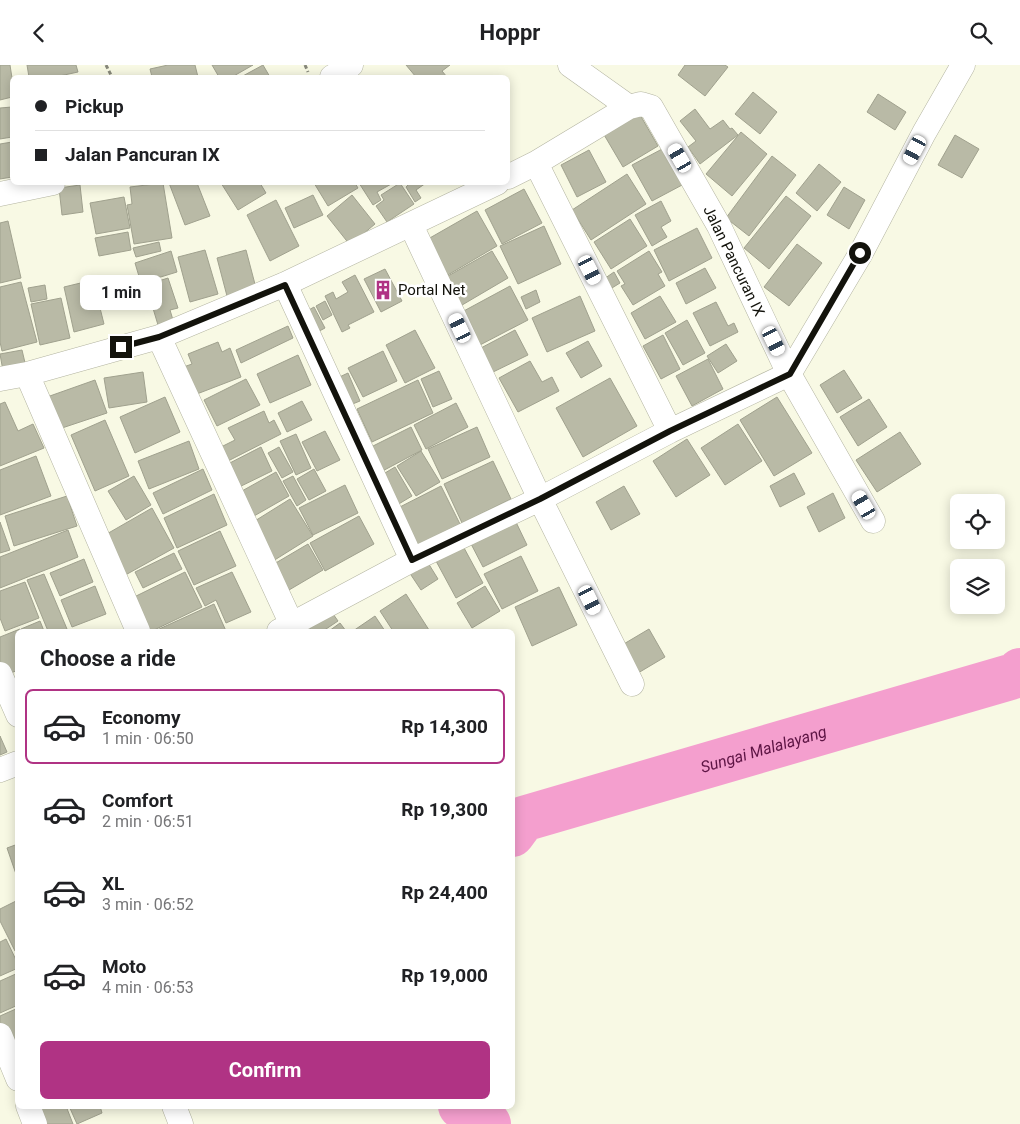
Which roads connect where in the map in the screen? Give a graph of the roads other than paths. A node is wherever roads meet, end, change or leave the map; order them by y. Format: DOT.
graph roads {
  1 [pos="351,65"];
  2 [pos="570,65"];
  3 [pos="963,65"];
  4 [pos="335,75"];
  5 [pos="629,107"];
  6 [pos="536,163"];
  7 [pos="510,176"];
  8 [pos="43,185"];
  9 [pos="493,185"];
  10 [pos="0,194"];
  11 [pos="411,225"];
  12 [pos="285,285"];
  13 [pos="159,337"];
  14 [pos="28,374"];
  15 [pos="790,374"];
  16 [pos="0,379"];
  17 [pos="670,431"];
  18 [pos="540,499"];
  19 [pos="873,521"];
  20 [pos="412,560"];
  21 [pos="286,628"];
  22 [pos="137,629"];
  23 [pos="0,674"];
  24 [pos="632,684"];
  25 [pos="15,708"];
  26 [pos="15,764"];
  27 [pos="0,770"];
  28 [pos="0,1035"];
  29 [pos="15,1072"];
  30 [pos="29,1109"];
  31 [pos="175,1109"];
  32 [pos="35,1124"];
  33 [pos="181,1124"];
  1 -- 4 [label="street"];
  2 -- 5 [label="street"];
  3 -- 15 [label="street"];
  5 -- 6 [label="street"];
  5 -- 15 [label="street, Jalan Pancuran IX"];
  6 -- 7 [label="street"];
  6 -- 17 [label="street"];
  8 -- 10 [label="street"];
  9 -- 11 [label="street"];
  11 -- 12 [label="street"];
  11 -- 18 [label="street"];
  12 -- 13 [label="street"];
  12 -- 20 [label="street"];
  13 -- 14 [label="street"];
  13 -- 21 [label="street"];
  14 -- 16 [label="street"];
  14 -- 22 [label="street"];
  15 -- 17 [label="street"];
  15 -- 19 [label="street"];
  17 -- 18 [label="street"];
  18 -- 20 [label="street"];
  18 -- 24 [label="street"];
  20 -- 21 [label="street"];
  23 -- 25 [label="street"];
  26 -- 27 [label="street"];
  28 -- 29 [label="street"];
  30 -- 32 [label="street"];
  31 -- 33 [label="street"];
}
